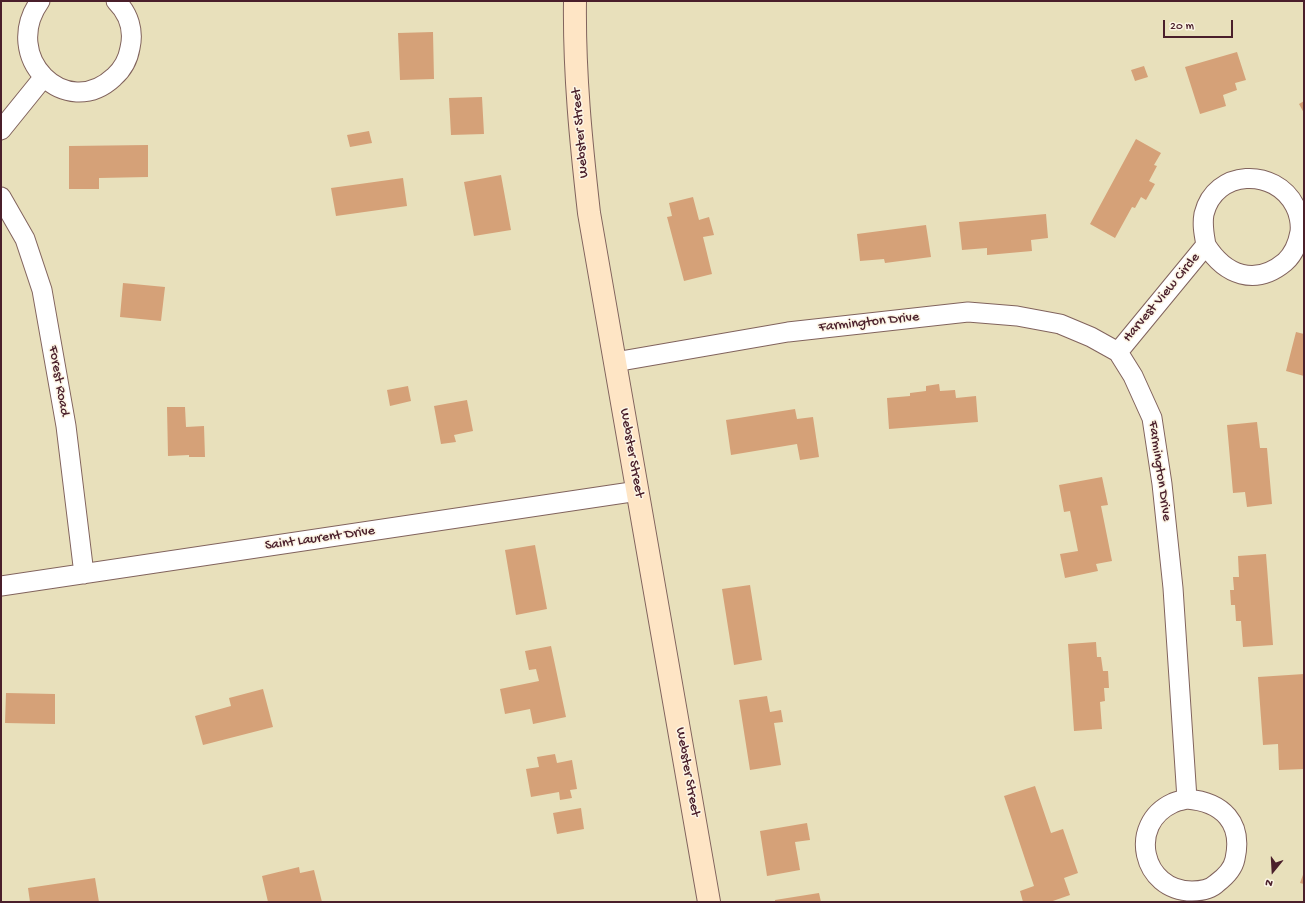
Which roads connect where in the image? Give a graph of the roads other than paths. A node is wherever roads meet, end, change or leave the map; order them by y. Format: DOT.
graph roads {
  1 [pos="40,1"];
  2 [pos="116,1"];
  3 [pos="575,1"];
  4 [pos="43,78"];
  5 [pos="1,130"];
  6 [pos="1,197"];
  7 [pos="1206,245"];
  8 [pos="1118,352"];
  9 [pos="615,362"];
  10 [pos="638,491"];
  11 [pos="84,574"];
  12 [pos="1,586"];
  13 [pos="1187,799"];
  14 [pos="709,902"];
  1 -- 4 [label="street"];
  2 -- 4 [label="street"];
  3 -- 9 [label="main road, Webster Street"];
  4 -- 5 [label="street"];
  6 -- 11 [label="street, Forest Road"];
  7 -- 7 [label="street, Harvest View Circle"];
  7 -- 8 [label="street, Harvest View Circle"];
  8 -- 9 [label="street, Farmington Drive"];
  8 -- 13 [label="street, Farmington Drive"];
  9 -- 10 [label="main road, Webster Street"];
  10 -- 11 [label="street, Saint Laurent Drive"];
  10 -- 14 [label="main road, Webster Street"];
  11 -- 12 [label="street, Saint Laurent Drive"];
  13 -- 13 [label="street"];
}
